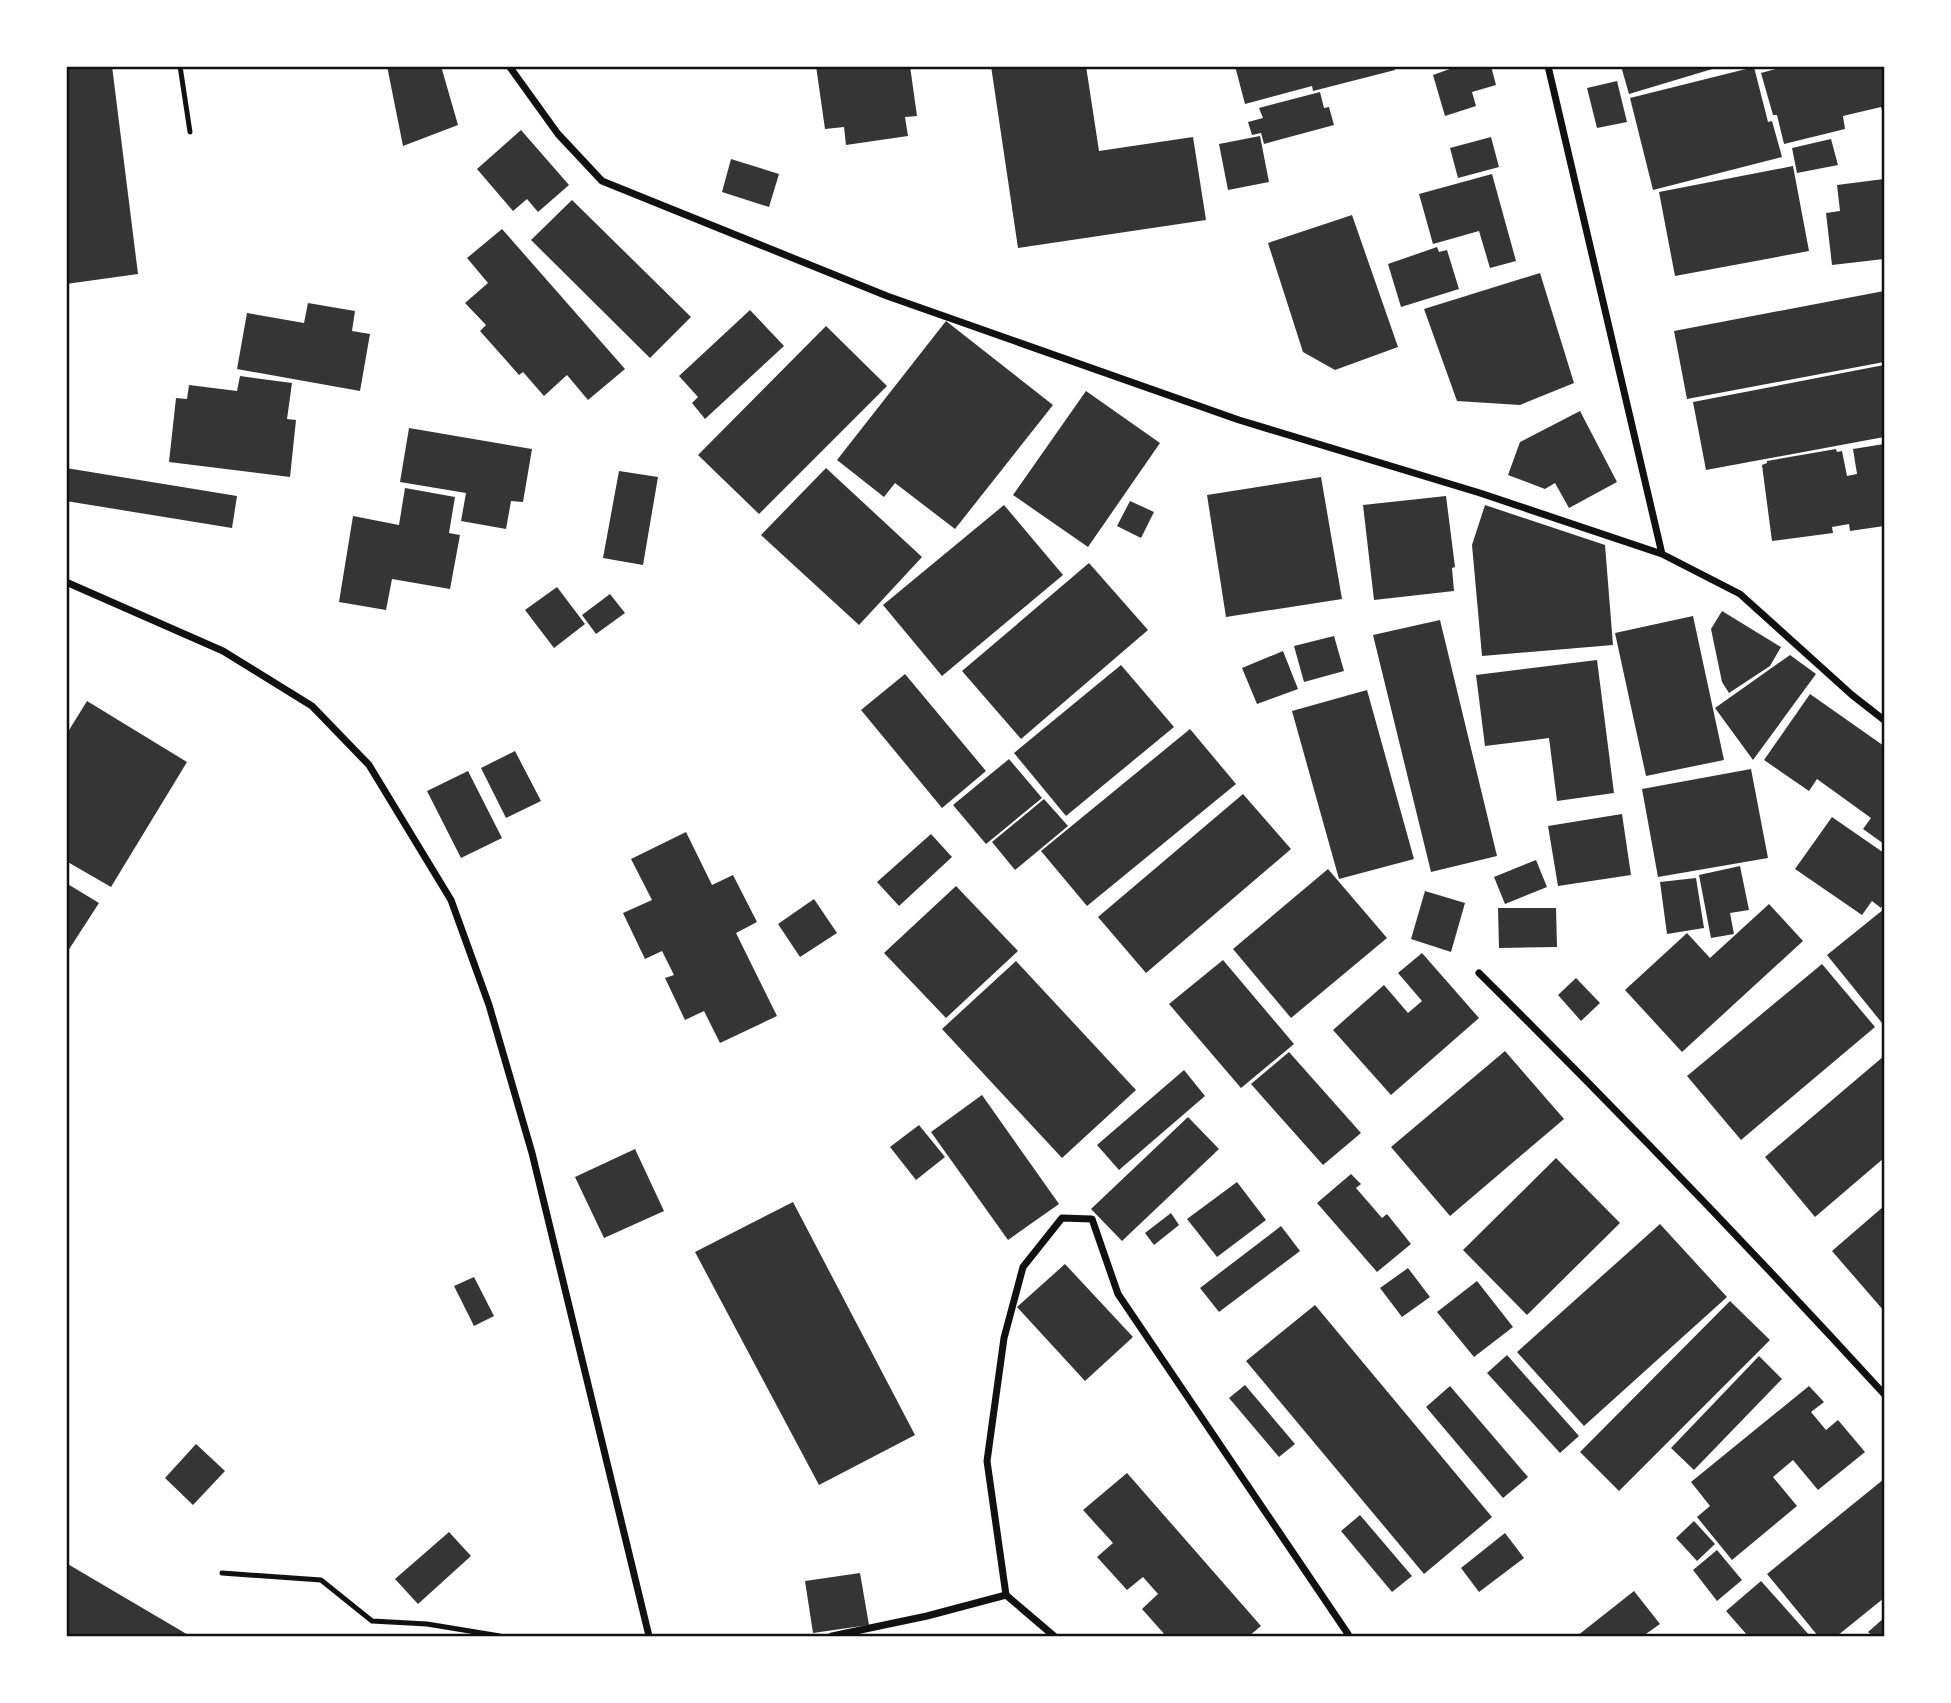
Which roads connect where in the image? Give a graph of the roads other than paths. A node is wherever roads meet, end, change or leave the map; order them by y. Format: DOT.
graph roads {
  1 [pos="180,66"];
  2 [pos="509,66"];
  3 [pos="1548,66"];
  4 [pos="190,132"];
  5 [pos="1662,554"];
  6 [pos="66,582"];
  7 [pos="1885,720"];
  8 [pos="1479,972"];
  9 [pos="1885,1394"];
  10 [pos="222,1573"];
  11 [pos="1006,1595"];
  12 [pos="1348,1634"];
  13 [pos="500,1636"];
  14 [pos="649,1636"];
  15 [pos="832,1636"];
  16 [pos="1054,1636"];
  1 -- 4 [label="lane"];
  2 -- 5 [label="street"];
  3 -- 5 [label="street"];
  5 -- 7 [label="street"];
  6 -- 14 [label="street"];
  8 -- 9 [label="street"];
  10 -- 13 [label="lane"];
  11 -- 12 [label="street"];
  11 -- 15 [label="street"];
  11 -- 16 [label="street"];
}
